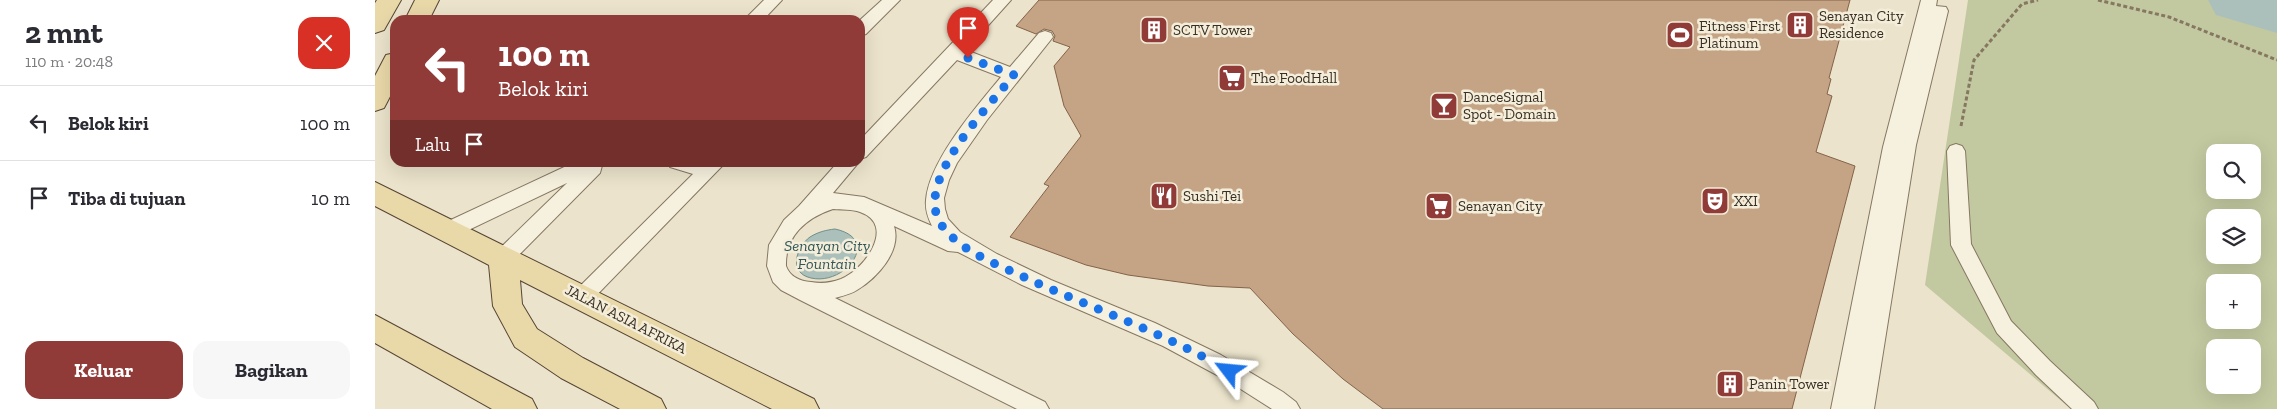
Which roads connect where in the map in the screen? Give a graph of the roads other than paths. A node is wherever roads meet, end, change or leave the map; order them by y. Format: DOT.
graph roads {
  1 [pos="389,0"];
  2 [pos="427,0"];
  3 [pos="774,0"];
  4 [pos="892,0"];
  5 [pos="1003,0"];
  6 [pos="1929,0"];
  7 [pos="1940,0"];
  8 [pos="420,15"];
  9 [pos="758,15"];
  10 [pos="375,24"];
  11 [pos="865,25"];
  12 [pos="1045,37"];
  13 [pos="953,52"];
  14 [pos="390,72"];
  15 [pos="1014,75"];
  16 [pos="375,101"];
  17 [pos="865,147"];
  18 [pos="1956,151"];
  19 [pos="583,167"];
  20 [pos="595,167"];
  21 [pos="712,167"];
  22 [pos="845,167"];
  23 [pos="375,193"];
  24 [pos="869,207"];
  25 [pos="800,216"];
  26 [pos="447,231"];
  27 [pos="982,257"];
  28 [pos="503,258"];
  29 [pos="799,290"];
  30 [pos="582,297"];
  31 [pos="375,328"];
  32 [pos="521,409"];
  33 [pos="651,409"];
  34 [pos="803,409"];
  35 [pos="1038,409"];
  36 [pos="1289,409"];
  37 [pos="1842,409"];
  38 [pos="1863,409"];
  39 [pos="2087,409"];
  1 -- 10 [label="main road"];
  2 -- 8 [label="main road"];
  3 -- 9 [label="lane"];
  4 -- 11 [label="lane"];
  5 -- 13 [label="lane"];
  6 -- 37 [label="lane"];
  7 -- 38 [label="lane"];
  12 -- 15 [label="lane"];
  13 -- 15 [label="lane"];
  13 -- 17 [label="lane"];
  14 -- 16 [label="main road"];
  15 -- 27 [label="lane"];
  18 -- 39 [label="lane"];
  19 -- 26 [label="lane"];
  20 -- 28 [label="lane"];
  21 -- 30 [label="lane"];
  22 -- 25 [label="lane"];
  23 -- 26 [label="main road, JALAN ASIA AFRIKA"];
  24 -- 25 [label="lane"];
  24 -- 27 [label="lane"];
  24 -- 29 [label="lane"];
  25 -- 29 [label="lane"];
  26 -- 28 [label="main road, JALAN ASIA AFRIKA"];
  27 -- 36 [label="lane"];
  28 -- 30 [label="main road, JALAN ASIA AFRIKA"];
  28 -- 33 [label="main road"];
  29 -- 35 [label="lane"];
  30 -- 34 [label="main road, JALAN ASIA AFRIKA"];
  31 -- 32 [label="main road"];
}
